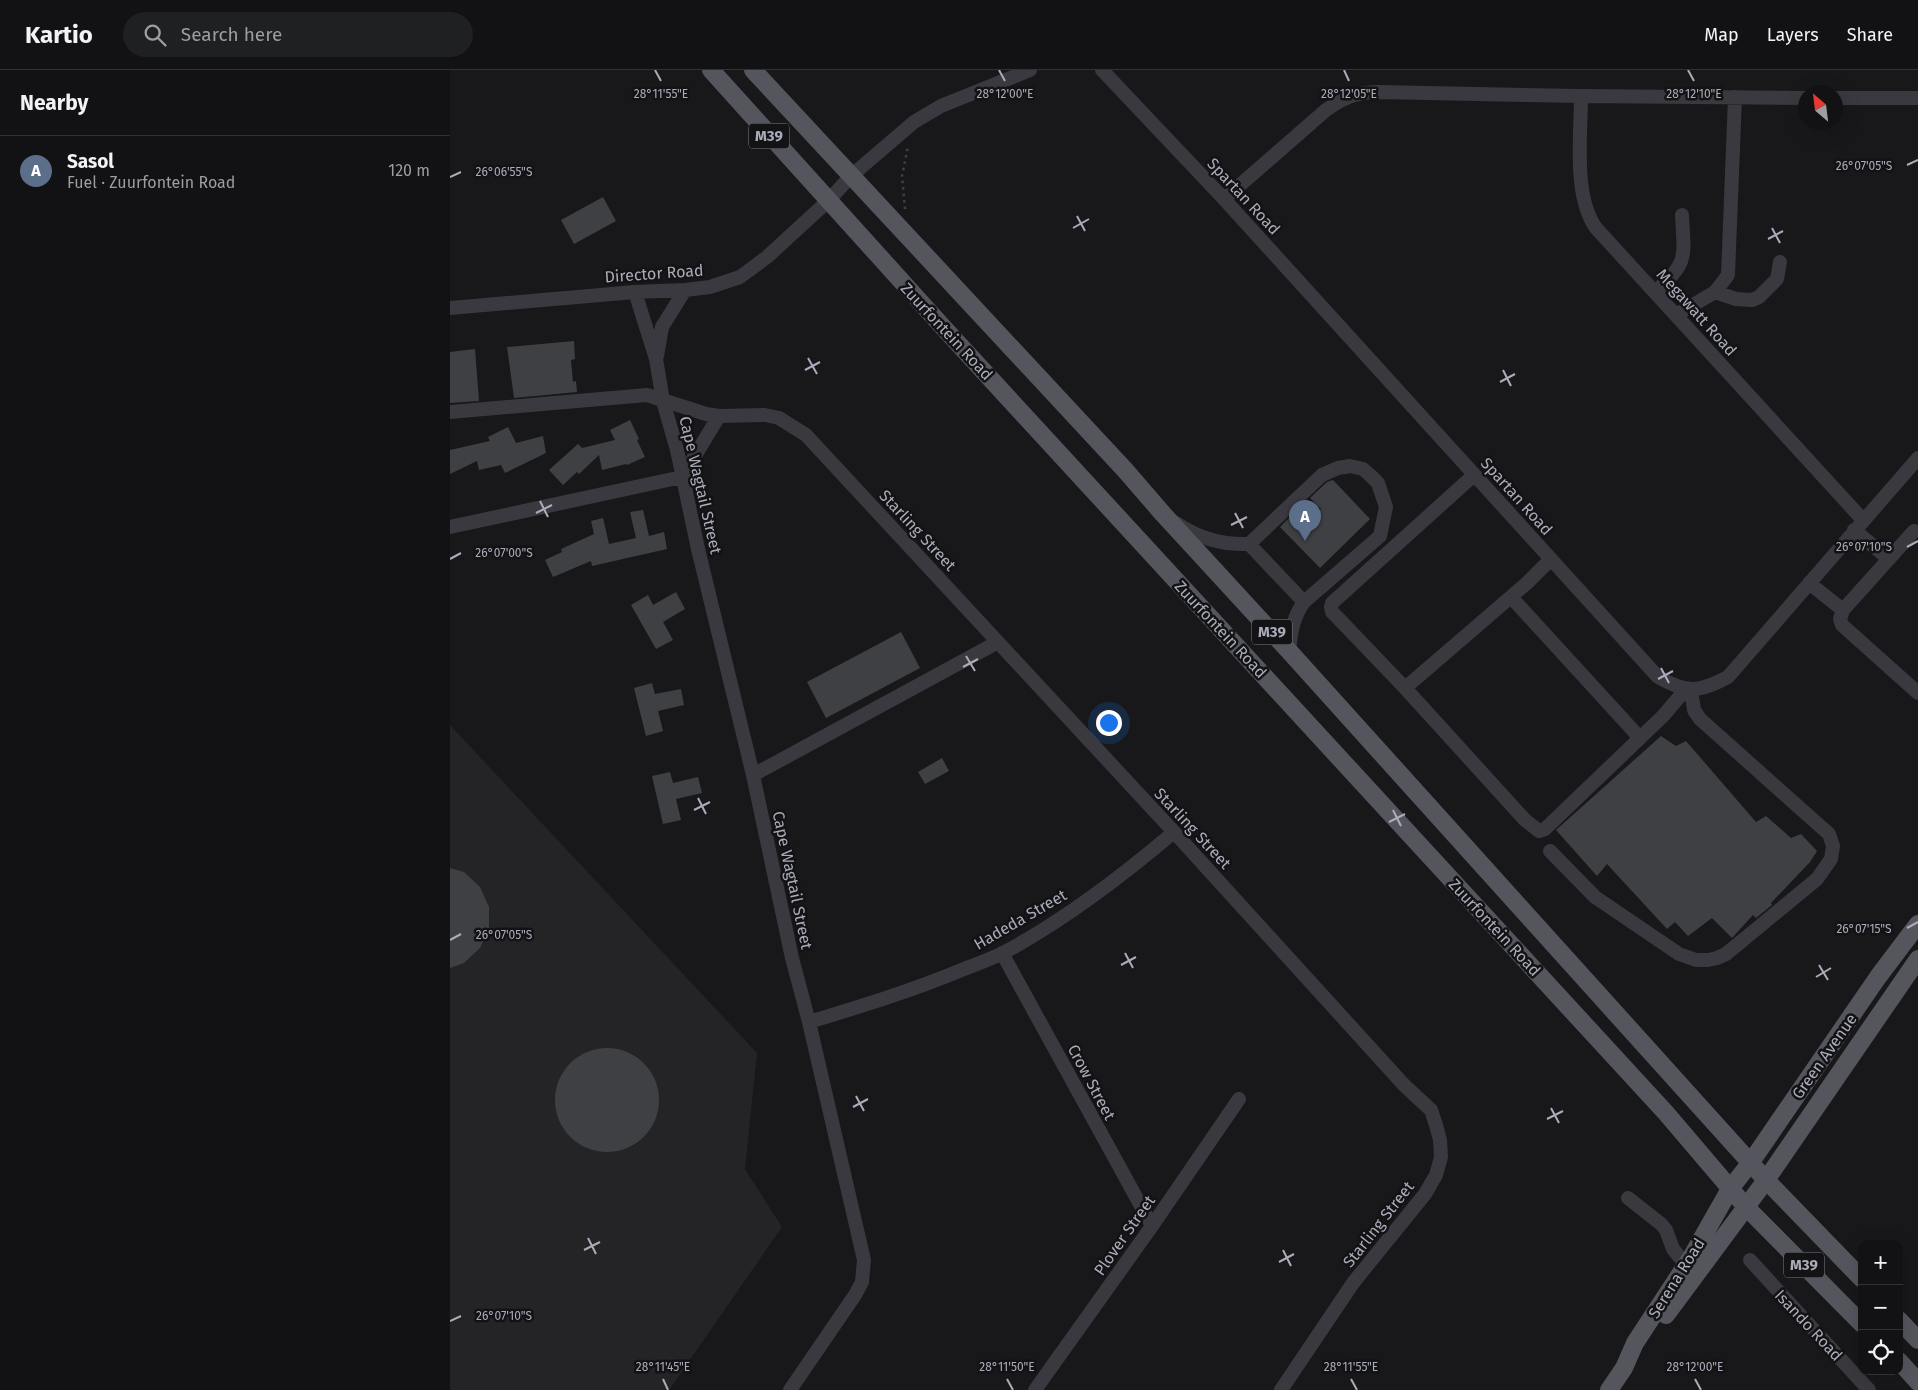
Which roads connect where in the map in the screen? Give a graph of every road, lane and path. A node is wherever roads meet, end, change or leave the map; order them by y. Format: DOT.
graph roads {
  1 [pos="711,70"];
  2 [pos="753,70"];
  3 [pos="1030,70"];
  4 [pos="1102,70"];
  5 [pos="1581,96"];
  6 [pos="1734,97"];
  7 [pos="1798,98"];
  8 [pos="1843,98"];
  9 [pos="1918,98"];
  10 [pos="914,122"];
  11 [pos="850,176"];
  12 [pos="1224,199"];
  13 [pos="828,201"];
  14 [pos="1682,215"];
  15 [pos="909,237"];
  16 [pos="1780,262"];
  17 [pos="685,290"];
  18 [pos="635,292"];
  19 [pos="1655,292"];
  20 [pos="1716,292"];
  21 [pos="450,308"];
  22 [pos="1676,315"];
  23 [pos="656,359"];
  24 [pos="663,401"];
  25 [pos="450,412"];
  26 [pos="719,416"];
  27 [pos="1918,458"];
  28 [pos="1474,475"];
  29 [pos="682,477"];
  30 [pos="1163,514"];
  31 [pos="1858,525"];
  32 [pos="450,527"];
  33 [pos="1914,531"];
  34 [pos="1249,544"];
  35 [pos="1551,559"];
  36 [pos="1889,559"];
  37 [pos="1809,583"];
  38 [pos="1511,597"];
  39 [pos="1304,602"];
  40 [pos="1843,610"];
  41 [pos="998,642"];
  42 [pos="1289,651"];
  43 [pos="1405,688"];
  44 [pos="1689,689"];
  45 [pos="1918,693"];
  46 [pos="1640,738"];
  47 [pos="752,775"];
  48 [pos="1174,832"];
  49 [pos="1550,851"];
  50 [pos="1918,924"];
  51 [pos="1002,953"];
  52 [pos="1918,960"];
  53 [pos="809,1022"];
  54 [pos="1239,1099"];
  55 [pos="1752,1162"];
  56 [pos="1766,1180"];
  57 [pos="1730,1189"];
  58 [pos="1628,1198"];
  59 [pos="1746,1207"];
  60 [pos="1152,1226"];
  61 [pos="1750,1260"];
  62 [pos="1686,1265"];
  63 [pos="1858,1275"];
  64 [pos="1858,1320"];
  65 [pos="1903,1324"];
  66 [pos="1918,1340"];
  67 [pos="1903,1365"];
  68 [pos="1624,1368"];
  69 [pos="1918,1382"];
  70 [pos="1614,1388"];
  71 [pos="790,1390"];
  72 [pos="1035,1390"];
  73 [pos="1280,1390"];
  74 [pos="1869,1390"];
  1 -- 13 [label="main road, Zuurfontein Road / M39"];
  2 -- 11 [label="main road, Zuurfontein Road / M39"];
  3 -- 10 [label="street"];
  4 -- 12 [label="street, Spartan Road"];
  5 -- 6 [label="street"];
  5 -- 12 [label="street"];
  5 -- 19 [label="street, Megawatt Road"];
  6 -- 7 [label="street"];
  6 -- 20 [label="street"];
  8 -- 9 [label="street"];
  10 -- 11 [label="street"];
  10 -- 15 [label="path"];
  11 -- 13 [label="street, Director Road"];
  11 -- 15 [label="main road, Zuurfontein Road / M39"];
  12 -- 28 [label="street, Spartan Road"];
  13 -- 17 [label="street, Director Road"];
  13 -- 57 [label="main road, Zuurfontein Road / M39"];
  14 -- 19 [label="street"];
  15 -- 30 [label="main road, Zuurfontein Road / M39"];
  16 -- 20 [label="street"];
  17 -- 18 [label="street, Director Road"];
  17 -- 23 [label="street"];
  18 -- 21 [label="street, Director Road"];
  18 -- 23 [label="street"];
  19 -- 22 [label="street, Megawatt Road"];
  20 -- 22 [label="street"];
  22 -- 31 [label="street, Megawatt Road"];
  23 -- 24 [label="street, Cape Wagtail Street"];
  24 -- 25 [label="street, Starling Street"];
  24 -- 26 [label="street, Starling Street"];
  24 -- 29 [label="street, Cape Wagtail Street"];
  26 -- 29 [label="street"];
  26 -- 41 [label="street, Starling Street"];
  27 -- 31 [label="street"];
  28 -- 35 [label="street, Spartan Road"];
  28 -- 43 [label="street"];
  29 -- 32 [label="street"];
  29 -- 47 [label="street, Cape Wagtail Street"];
  30 -- 34 [label="street"];
  30 -- 42 [label="main road, Zuurfontein Road / M39"];
  31 -- 36 [label="street, Megawatt Road"];
  31 -- 37 [label="street"];
  33 -- 36 [label="street"];
  34 -- 39 [label="street"];
  34 -- 39 [label="street"];
  35 -- 38 [label="street"];
  35 -- 44 [label="street, Spartan Road"];
  36 -- 40 [label="street"];
  37 -- 40 [label="street"];
  37 -- 44 [label="street"];
  38 -- 43 [label="street"];
  38 -- 46 [label="street"];
  39 -- 42 [label="street"];
  40 -- 45 [label="street"];
  41 -- 47 [label="street"];
  41 -- 48 [label="street, Starling Street"];
  42 -- 55 [label="main road, Zuurfontein Road / M39"];
  43 -- 46 [label="street"];
  44 -- 46 [label="street"];
  44 -- 49 [label="street"];
  47 -- 53 [label="street, Cape Wagtail Street"];
  48 -- 51 [label="street, Hadeda Street"];
  48 -- 73 [label="street, Starling Street"];
  50 -- 55 [label="main road, Green Avenue"];
  51 -- 53 [label="street, Hadeda Street"];
  51 -- 60 [label="street, Crow Street"];
  52 -- 56 [label="main road, Green Avenue"];
  53 -- 71 [label="street, Cape Wagtail Street"];
  54 -- 60 [label="street, Plover Street"];
  55 -- 56 [label="main road, M39"];
  55 -- 57 [label="main road, Green Avenue"];
  56 -- 59 [label="main road, Green Avenue"];
  56 -- 63 [label="main road, M39"];
  57 -- 59 [label="main road, M39"];
  57 -- 62 [label="main road, Serena Road"];
  58 -- 62 [label="street"];
  59 -- 64 [label="main road, M39"];
  59 -- 68 [label="main road, Serena Road"];
  60 -- 72 [label="street, Plover Street"];
  61 -- 74 [label="street, Isando Road"];
  62 -- 68 [label="main road, Serena Road"];
  65 -- 66 [label="main road"];
  67 -- 69 [label="main road"];
  68 -- 70 [label="main road, Serena Road"];
}
